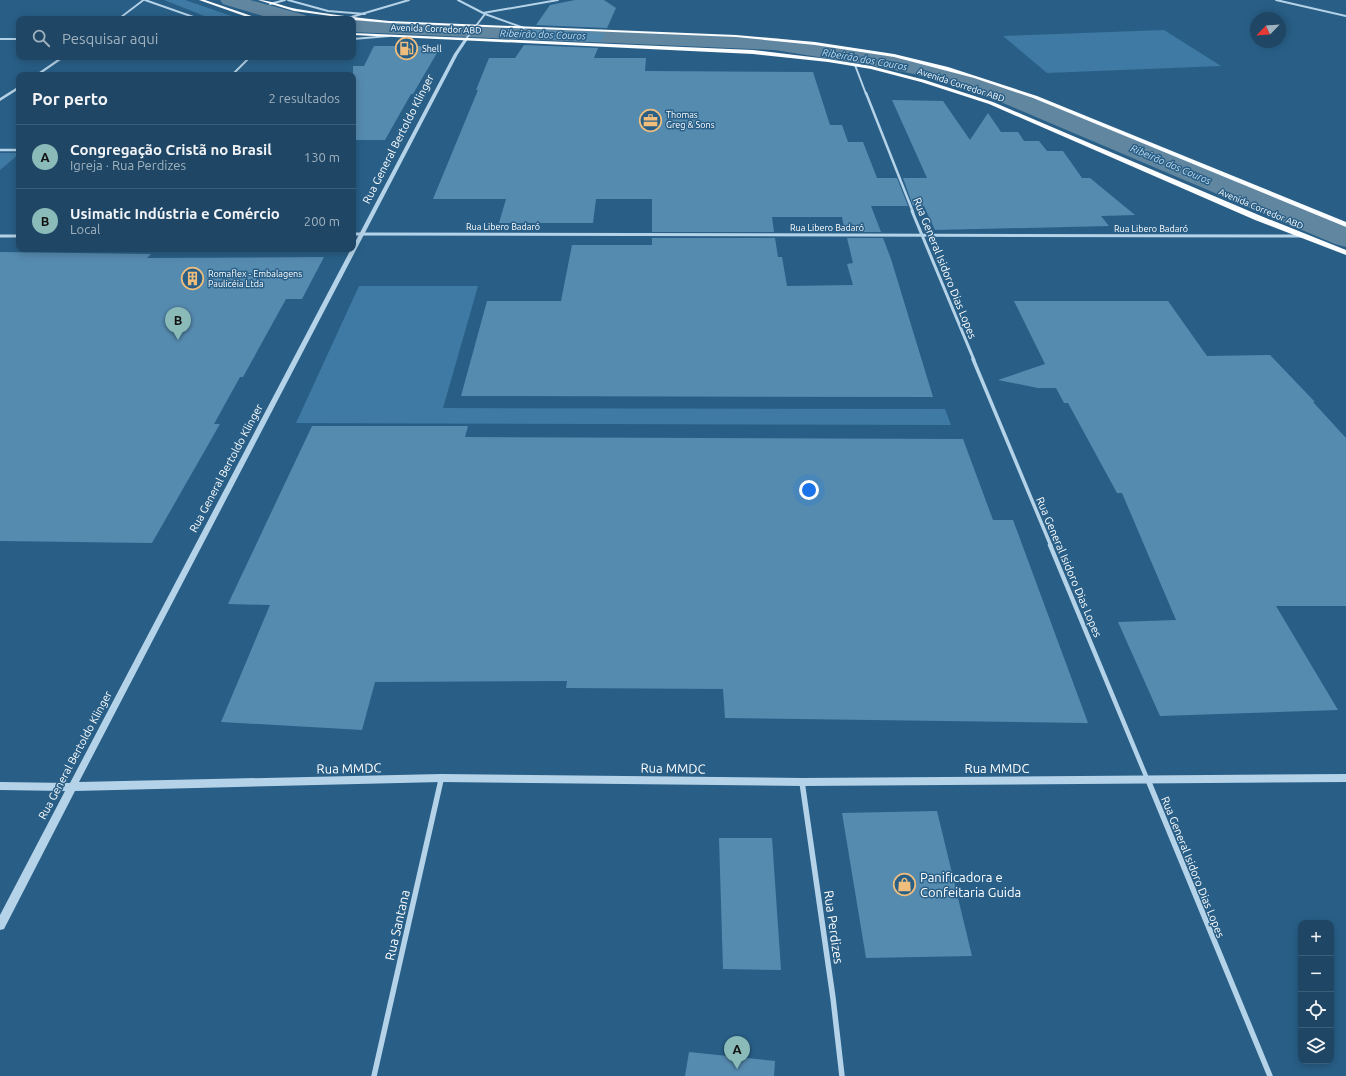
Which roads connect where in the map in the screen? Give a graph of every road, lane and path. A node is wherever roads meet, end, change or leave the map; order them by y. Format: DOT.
graph roads {
  1 [pos="145,0"];
  2 [pos="201,0"];
  3 [pos="260,0"];
  4 [pos="286,0"];
  5 [pos="409,0"];
  6 [pos="458,0"];
  7 [pos="558,0"];
  8 [pos="1276,0"];
  9 [pos="270,4"];
  10 [pos="484,13"];
  11 [pos="365,14"];
  12 [pos="122,16"];
  13 [pos="190,16"];
  14 [pos="249,16"];
  15 [pos="334,16"];
  16 [pos="356,16"];
  17 [pos="1346,16"];
  18 [pos="356,19"];
  19 [pos="475,27"];
  20 [pos="524,28"];
  21 [pos="356,34"];
  22 [pos="389,36"];
  23 [pos="467,38"];
  24 [pos="0,39"];
  25 [pos="16,39"];
  26 [pos="356,39"];
  27 [pos="59,60"];
  28 [pos="247,60"];
  29 [pos="855,65"];
  30 [pos="41,72"];
  31 [pos="235,72"];
  32 [pos="16,89"];
  33 [pos="0,100"];
  34 [pos="0,150"];
  35 [pos="16,150"];
  36 [pos="1346,225"];
  37 [pos="356,234"];
  38 [pos="363,234"];
  39 [pos="922,235"];
  40 [pos="0,236"];
  41 [pos="16,236"];
  42 [pos="1301,236"];
  43 [pos="356,247"];
  44 [pos="353,252"];
  45 [pos="1346,253"];
  46 [pos="442,778"];
  47 [pos="1346,778"];
  48 [pos="1147,779"];
  49 [pos="802,782"];
  50 [pos="0,786"];
  51 [pos="71,787"];
  52 [pos="0,925"];
  53 [pos="374,1076"];
  54 [pos="842,1076"];
  55 [pos="1270,1076"];
  1 -- 12 [label="street"];
  1 -- 13 [label="street"];
  2 -- 14 [label="highway"];
  3 -- 9 [label="highway, Avenida Corredor ABD"];
  4 -- 9 [label="street"];
  4 -- 11 [label="street"];
  5 -- 11 [label="street"];
  6 -- 10 [label="street"];
  7 -- 10 [label="street"];
  8 -- 17 [label="street"];
  9 -- 15 [label="highway, Avenida Corredor ABD"];
  10 -- 19 [label="street, Rua General Bertoldo Klinger"];
  10 -- 20 [label="street"];
  11 -- 16 [label="street"];
  18 -- 19 [label="highway, Avenida Corredor ABD"];
  19 -- 20 [label="highway, Avenida Corredor ABD"];
  19 -- 23 [label="street, Rua General Bertoldo Klinger"];
  20 -- 36 [label="highway, Avenida Corredor ABD"];
  21 -- 22 [label="highway, Avenida Corredor ABD"];
  22 -- 23 [label="highway, Avenida Corredor ABD"];
  22 -- 26 [label="street"];
  23 -- 29 [label="highway, Avenida Corredor ABD"];
  23 -- 38 [label="street, Rua General Bertoldo Klinger"];
  24 -- 25 [label="street"];
  27 -- 30 [label="street"];
  28 -- 31 [label="street"];
  29 -- 39 [label="street, Rua General Isidoro Dias Lopes"];
  29 -- 42 [label="highway, Avenida Corredor ABD"];
  32 -- 33 [label="street"];
  34 -- 35 [label="street"];
  37 -- 38 [label="street, Rua Libero Badaró"];
  38 -- 39 [label="street, Rua Libero Badaró"];
  38 -- 43 [label="street, Rua General Bertoldo Klinger"];
  39 -- 42 [label="street, Rua Libero Badaró"];
  39 -- 48 [label="street, Rua General Isidoro Dias Lopes"];
  40 -- 41 [label="street"];
  42 -- 45 [label="highway, Avenida Corredor ABD"];
  44 -- 51 [label="street, Rua General Bertoldo Klinger"];
  46 -- 49 [label="street, Rua MMDC"];
  46 -- 51 [label="street, Rua MMDC"];
  46 -- 53 [label="street, Rua Santana"];
  47 -- 48 [label="street, Rua MMDC"];
  48 -- 49 [label="street, Rua MMDC"];
  48 -- 55 [label="street, Rua General Isidoro Dias Lopes"];
  49 -- 54 [label="street, Rua Perdizes"];
  50 -- 51 [label="street, Rua MMDC"];
  51 -- 52 [label="street, Rua General Bertoldo Klinger"];
}
